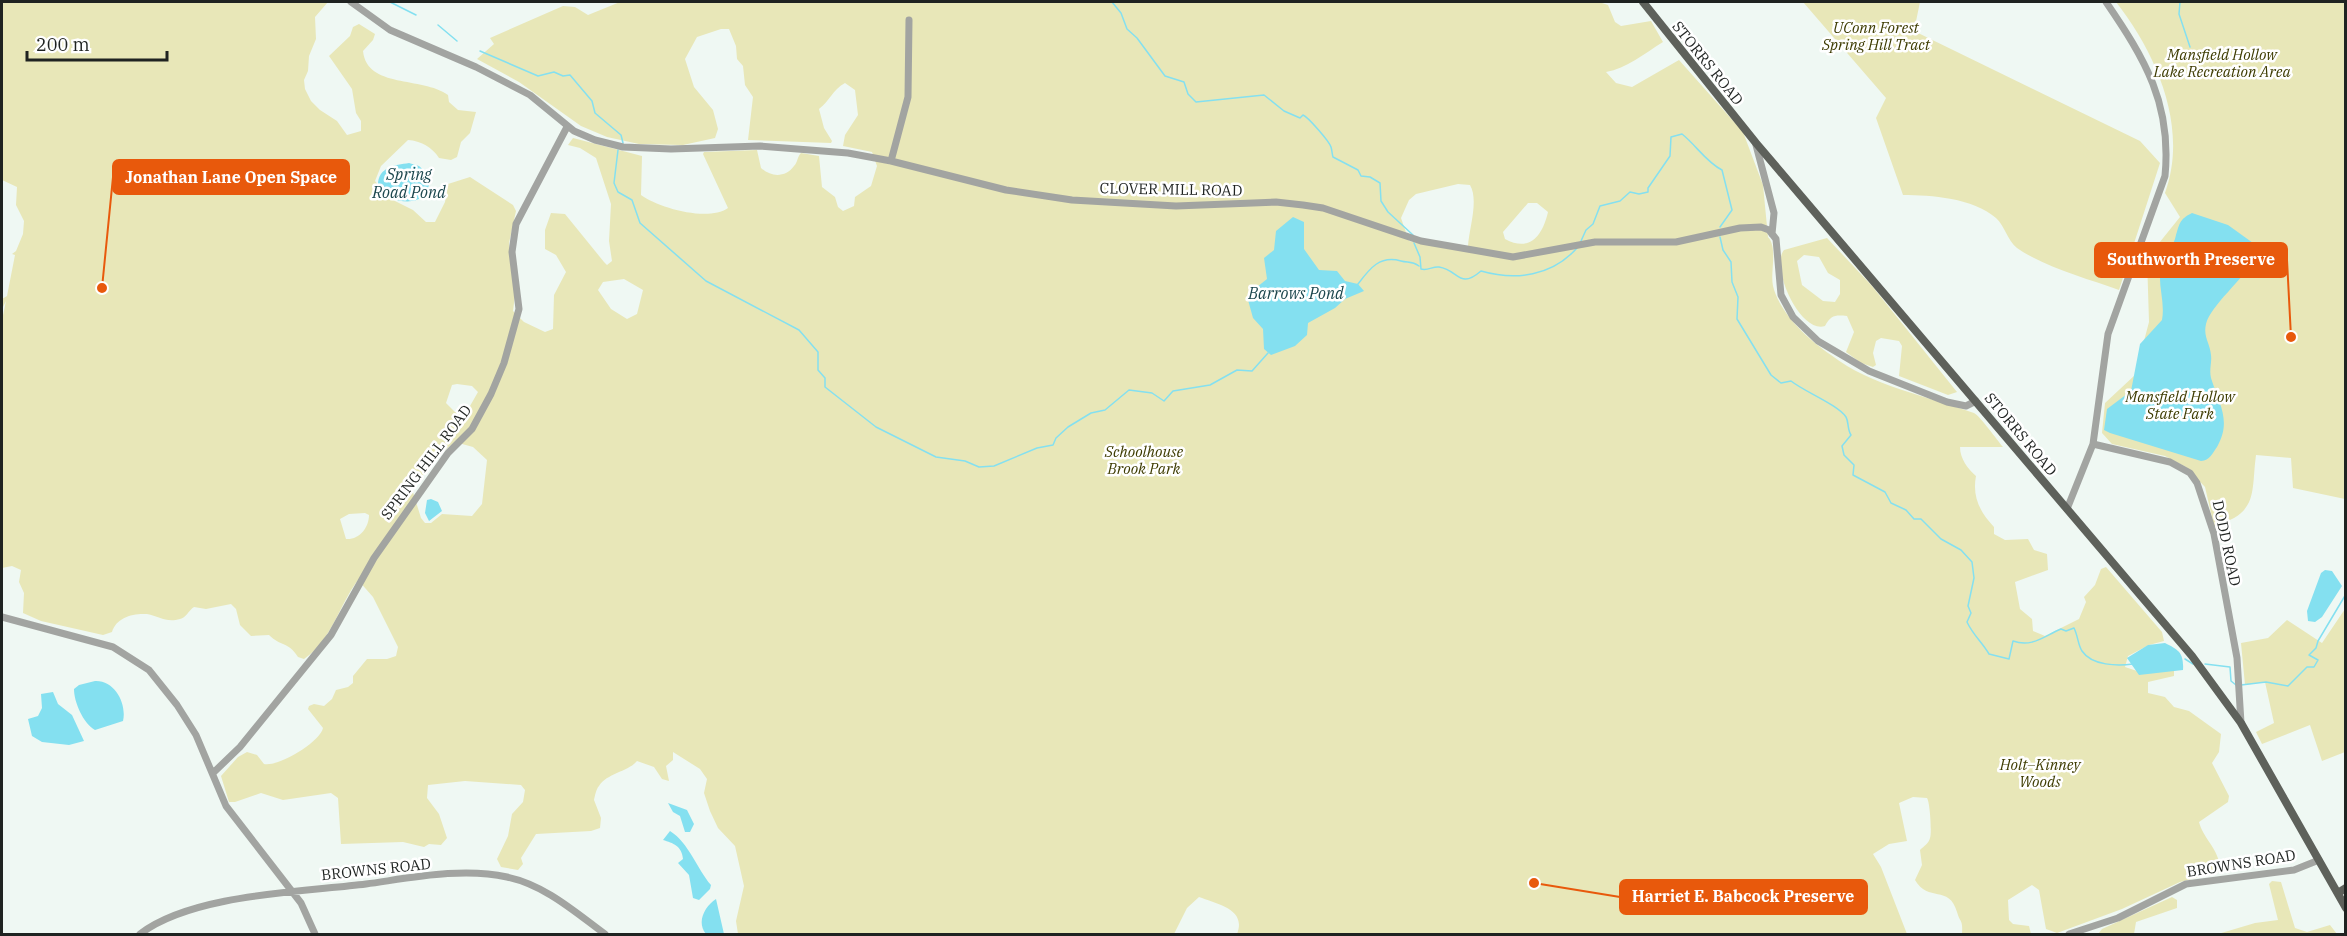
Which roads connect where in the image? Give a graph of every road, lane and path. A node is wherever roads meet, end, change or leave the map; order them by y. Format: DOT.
graph roads {
  1 [pos="351,2"];
  2 [pos="1643,2"];
  3 [pos="2106,2"];
  4 [pos="909,20"];
  5 [pos="567,126"];
  6 [pos="1756,143"];
  7 [pos="891,161"];
  8 [pos="1772,234"];
  9 [pos="1976,401"];
  10 [pos="2093,444"];
  11 [pos="2067,508"];
  12 [pos="2,617"];
  13 [pos="2241,723"];
  14 [pos="213,773"];
  15 [pos="2319,860"];
  16 [pos="292,891"];
  17 [pos="2342,891"];
  18 [pos="2346,908"];
  19 [pos="140,934"];
  20 [pos="315,934"];
  21 [pos="605,934"];
  22 [pos="2069,934"];
  1 -- 5 [label="street"];
  2 -- 6 [label="main road, STORRS ROAD"];
  3 -- 10 [label="street"];
  4 -- 7 [label="street"];
  5 -- 7 [label="street, CLOVER MILL ROAD"];
  5 -- 14 [label="street, SPRING HILL ROAD"];
  6 -- 8 [label="street"];
  6 -- 9 [label="main road, STORRS ROAD"];
  7 -- 8 [label="street, CLOVER MILL ROAD"];
  8 -- 9 [label="street"];
  9 -- 11 [label="main road, STORRS ROAD"];
  10 -- 11 [label="street"];
  10 -- 13 [label="street, DODD ROAD"];
  11 -- 13 [label="main road, STORRS ROAD"];
  12 -- 14 [label="street"];
  13 -- 15 [label="main road, STORRS ROAD"];
  14 -- 16 [label="street"];
  15 -- 17 [label="main road, STORRS ROAD"];
  15 -- 22 [label="street, BROWNS ROAD"];
  16 -- 19 [label="street, BROWNS ROAD"];
  16 -- 20 [label="street"];
  16 -- 21 [label="street, BROWNS ROAD"];
  17 -- 18 [label="main road, STORRS ROAD"];
}
